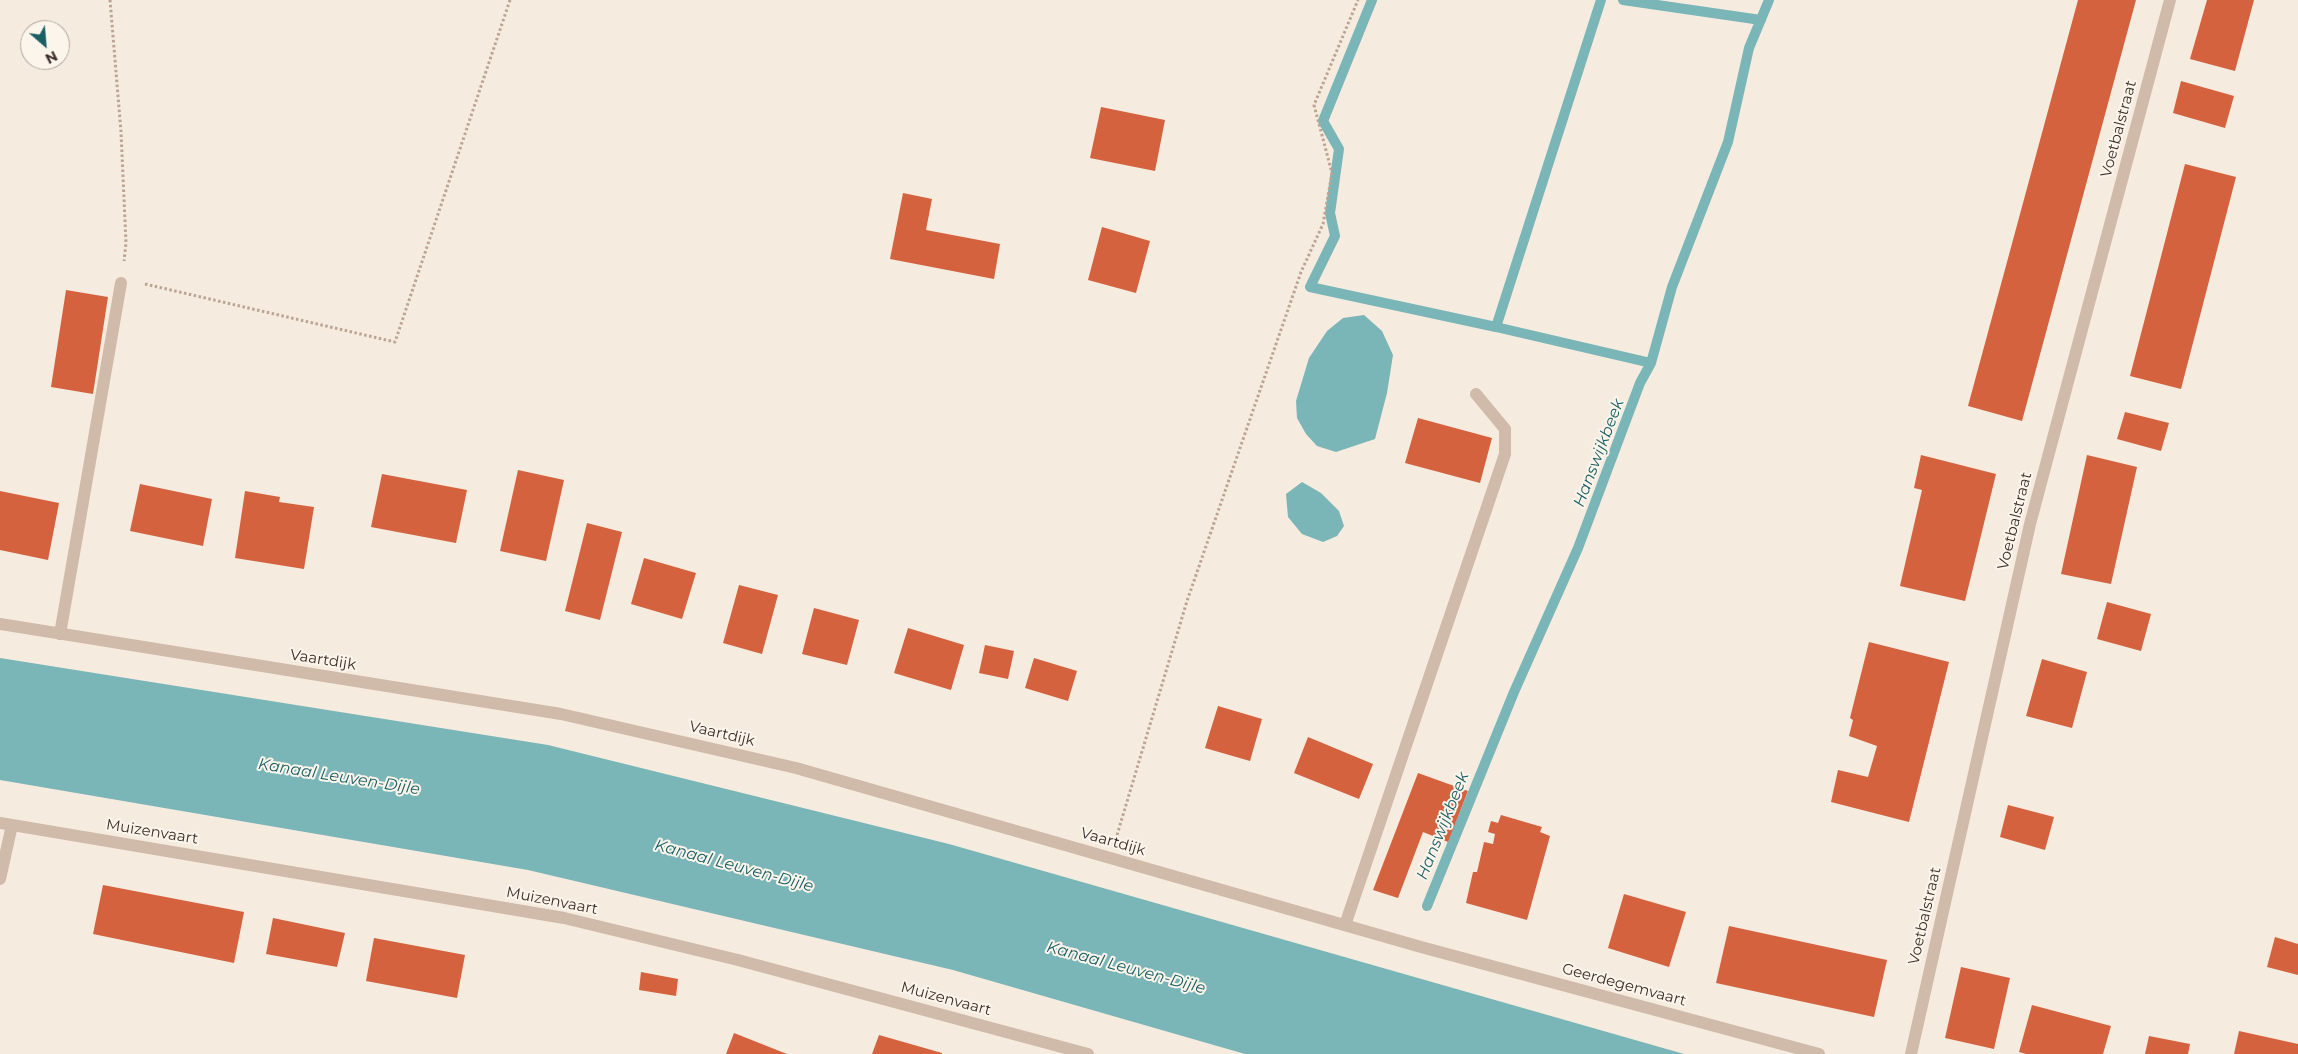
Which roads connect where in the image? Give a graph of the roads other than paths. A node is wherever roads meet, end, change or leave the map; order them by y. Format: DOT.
graph roads {
  1 [pos="2170,0"];
  2 [pos="121,283"];
  3 [pos="1476,394"];
  4 [pos="0,624"];
  5 [pos="60,634"];
  6 [pos="6,824"];
  7 [pos="0,879"];
  8 [pos="1345,925"];
  9 [pos="1421,947"];
  10 [pos="1088,1054"];
  11 [pos="1819,1054"];
  12 [pos="1911,1054"];
  1 -- 12 [label="street, Voetbalstraat"];
  2 -- 5 [label="street"];
  3 -- 8 [label="street"];
  4 -- 5 [label="street, Vaartdijk"];
  5 -- 8 [label="street, Vaartdijk"];
  6 -- 7 [label="street"];
  6 -- 10 [label="street, Muizenvaart"];
  8 -- 9 [label="street, Vaartdijk"];
  9 -- 11 [label="street, Geerdegemvaart"];
}
